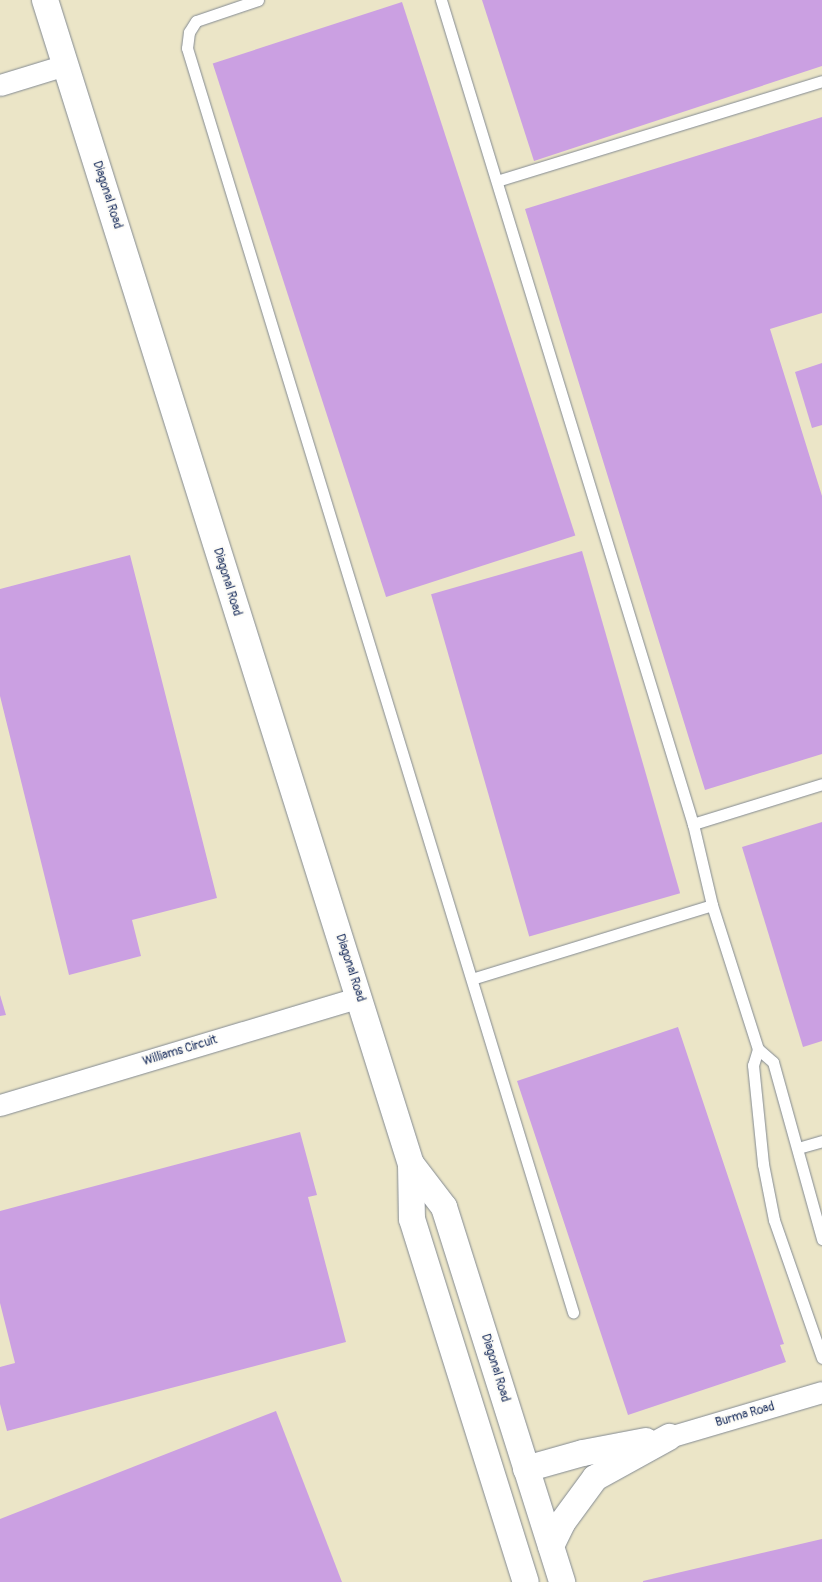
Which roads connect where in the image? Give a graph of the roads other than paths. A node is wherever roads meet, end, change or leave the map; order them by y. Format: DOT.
graph roads {
  1 [pos="45,0"];
  2 [pos="258,0"];
  3 [pos="441,0"];
  4 [pos="65,65"];
  5 [pos="822,81"];
  6 [pos="0,85"];
  7 [pos="496,181"];
  8 [pos="822,784"];
  9 [pos="693,824"];
  10 [pos="712,905"];
  11 [pos="472,979"];
  12 [pos="360,997"];
  13 [pos="758,1049"];
  14 [pos="0,1106"];
  15 [pos="822,1141"];
  16 [pos="798,1148"];
  17 [pos="411,1164"];
  18 [pos="822,1240"];
  19 [pos="573,1312"];
  20 [pos="822,1358"];
  21 [pos="822,1392"];
  22 [pos="669,1437"];
  23 [pos="526,1469"];
  24 [pos="514,1545"];
  25 [pos="551,1546"];
  26 [pos="526,1582"];
  27 [pos="562,1582"];
  1 -- 4 [label="street, Diagonal Road"];
  2 -- 11 [label="lane"];
  3 -- 7 [label="lane"];
  4 -- 6 [label="street"];
  4 -- 12 [label="street, Diagonal Road"];
  5 -- 7 [label="lane"];
  7 -- 9 [label="lane"];
  8 -- 9 [label="lane"];
  9 -- 10 [label="lane"];
  10 -- 11 [label="lane"];
  10 -- 13 [label="lane"];
  11 -- 19 [label="lane"];
  12 -- 14 [label="street, Williams Circuit"];
  12 -- 17 [label="street, Diagonal Road"];
  13 -- 16 [label="lane"];
  13 -- 20 [label="lane"];
  15 -- 16 [label="lane"];
  16 -- 18 [label="lane"];
  17 -- 23 [label="street, Diagonal Road"];
  17 -- 24 [label="street, Diagonal Road"];
  21 -- 22 [label="street, Burma Road"];
  22 -- 23 [label="street"];
  22 -- 25 [label="street"];
  23 -- 24 [label="street"];
  23 -- 25 [label="street, Diagonal Road"];
  24 -- 26 [label="street, Diagonal Road"];
  25 -- 27 [label="street, Diagonal Road"];
}
